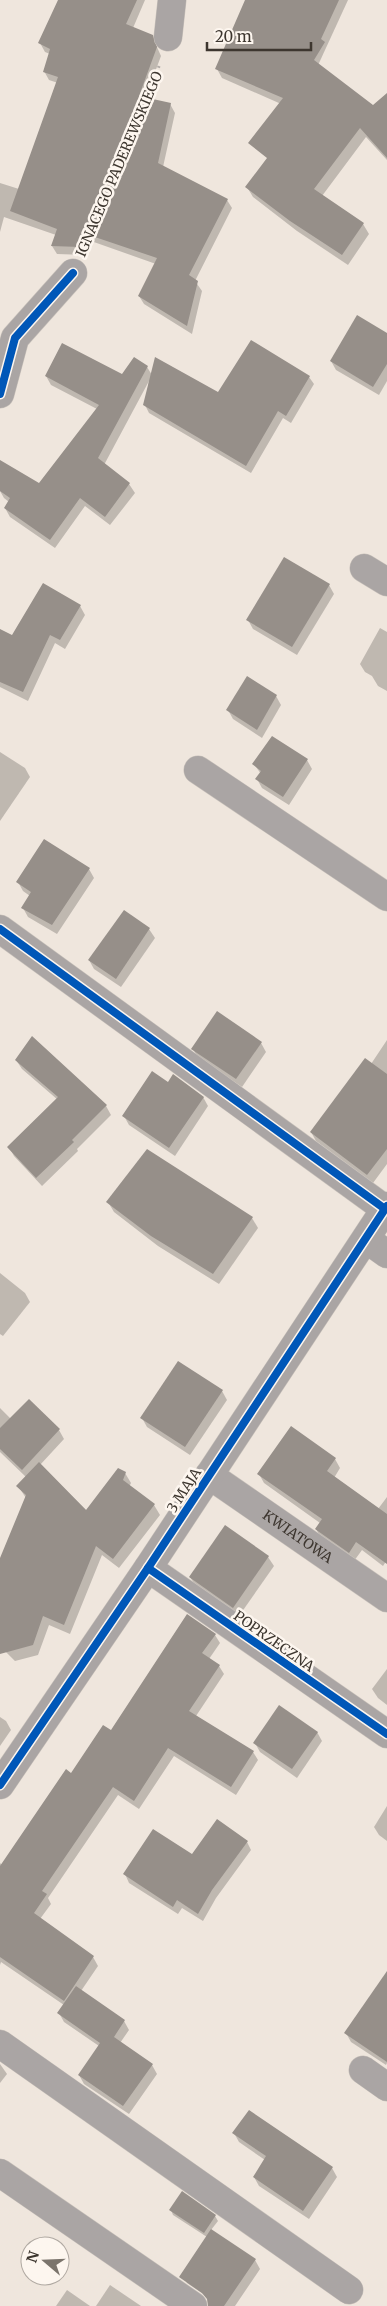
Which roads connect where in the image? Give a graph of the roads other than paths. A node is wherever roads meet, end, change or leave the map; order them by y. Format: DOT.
graph roads {
  1 [pos="172,0"];
  2 [pos="168,37"];
  3 [pos="73,273"];
  4 [pos="0,394"];
  5 [pos="364,568"];
  6 [pos="387,582"];
  7 [pos="198,770"];
  8 [pos="387,898"];
  9 [pos="0,929"];
  10 [pos="386,1208"];
  11 [pos="377,1247"];
  12 [pos="209,1475"];
  13 [pos="148,1568"];
  14 [pos="387,1598"];
  15 [pos="387,1734"];
  16 [pos="0,1785"];
  17 [pos="0,2044"];
  18 [pos="363,2070"];
  19 [pos="387,2087"];
  20 [pos="0,2173"];
  21 [pos="350,2290"];
  22 [pos="193,2306"];
  1 -- 2 [label="street"];
  3 -- 4 [label="street, IGNACEGO PADEREWSKIEGO"];
  5 -- 6 [label="street"];
  7 -- 8 [label="street"];
  9 -- 10 [label="street"];
  10 -- 11 [label="street, 3 MAJA"];
  11 -- 12 [label="street, 3 MAJA"];
  12 -- 13 [label="street, 3 MAJA"];
  12 -- 14 [label="street, KWIATOWA"];
  13 -- 15 [label="street, POPRZECZNA"];
  13 -- 16 [label="street, 3 MAJA"];
  17 -- 21 [label="street"];
  18 -- 19 [label="street"];
  20 -- 22 [label="street"];
}
